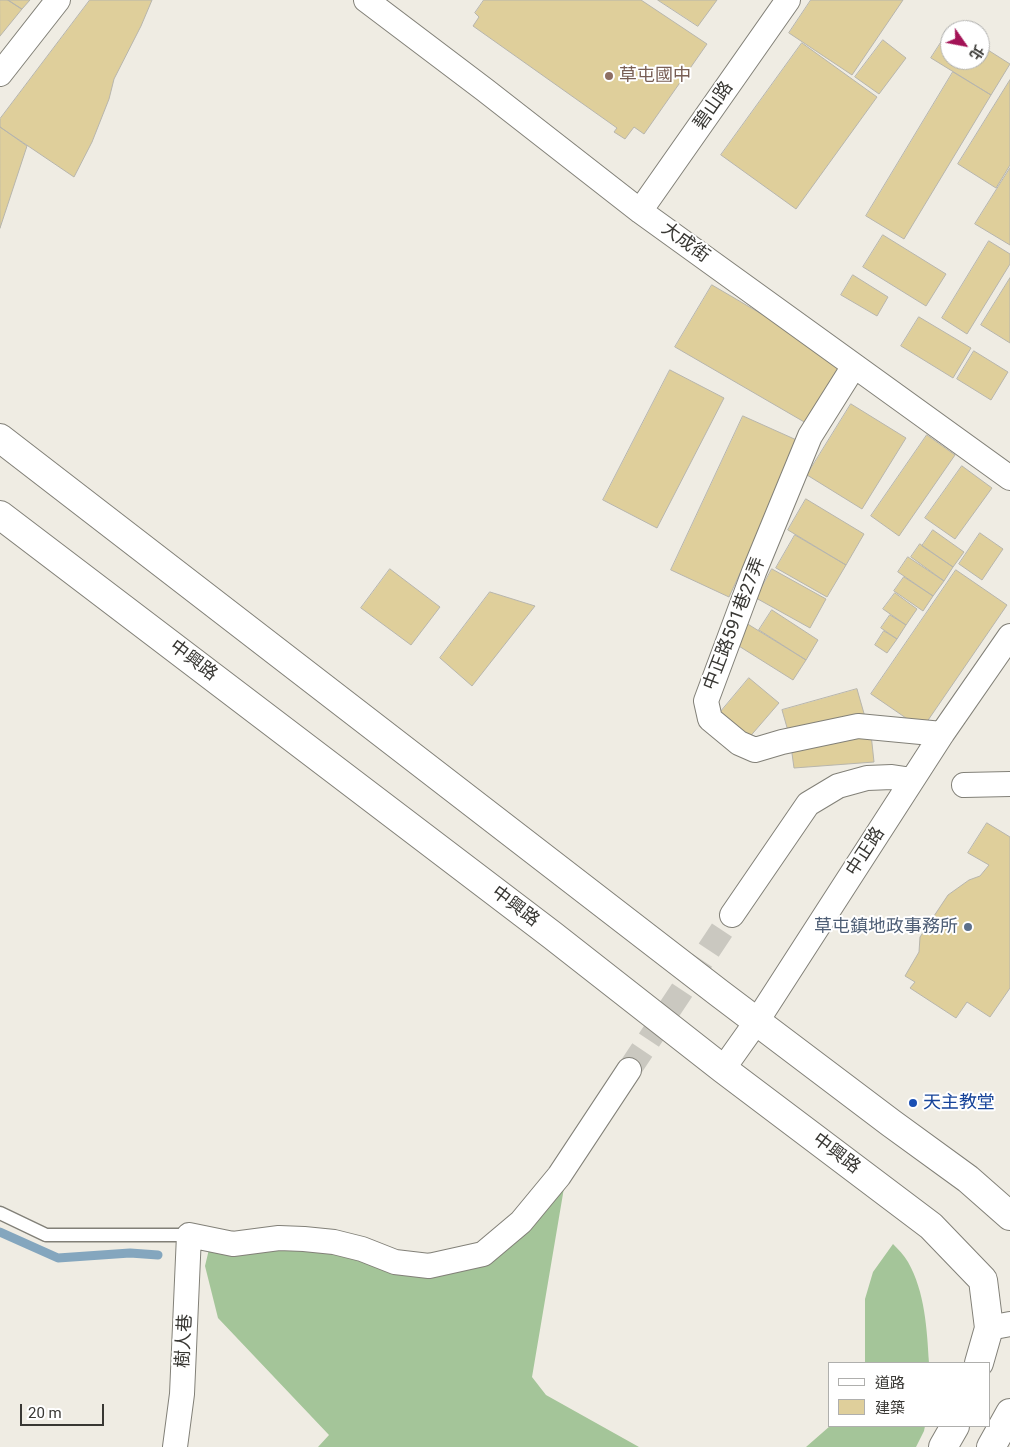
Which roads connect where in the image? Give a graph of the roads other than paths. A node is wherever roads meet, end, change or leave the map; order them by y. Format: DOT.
graph roads {
  1 [pos="58,0"];
  2 [pos="366,0"];
  3 [pos="788,0"];
  4 [pos="0,74"];
  5 [pos="640,211"];
  6 [pos="854,366"];
  7 [pos="0,438"];
  8 [pos="1010,478"];
  9 [pos="0,515"];
  10 [pos="1010,636"];
  11 [pos="942,734"];
  12 [pos="912,780"];
  13 [pos="1010,784"];
  14 [pos="964,785"];
  15 [pos="732,915"];
  16 [pos="757,1021"];
  17 [pos="723,1069"];
  18 [pos="629,1070"];
  19 [pos="0,1213"];
  20 [pos="1010,1216"];
  21 [pos="189,1235"];
  22 [pos="1000,1326"];
  23 [pos="980,1362"];
  24 [pos="1010,1413"];
  25 [pos="954,1427"];
  26 [pos="175,1447"];
  27 [pos="943,1447"];
  28 [pos="991,1447"];
  1 -- 4 [label="street"];
  2 -- 5 [label="street, 大成街"];
  3 -- 5 [label="street, 碧山路"];
  5 -- 6 [label="street, 大成街"];
  6 -- 8 [label="street, 大成街"];
  6 -- 11 [label="street, 中正路591巷27弄"];
  7 -- 16 [label="street"];
  9 -- 17 [label="street, 中興路"];
  10 -- 11 [label="street, 中正路"];
  11 -- 12 [label="street, 中正路"];
  12 -- 15 [label="street"];
  12 -- 16 [label="street, 中正路"];
  13 -- 14 [label="street"];
  16 -- 17 [label="street, 中正路"];
  16 -- 20 [label="street"];
  17 -- 22 [label="street, 中興路"];
  18 -- 21 [label="street"];
  19 -- 21 [label="lane"];
  21 -- 26 [label="street, 樹人巷"];
  22 -- 23 [label="street"];
  24 -- 28 [label="street"];
  25 -- 27 [label="street"];
}
